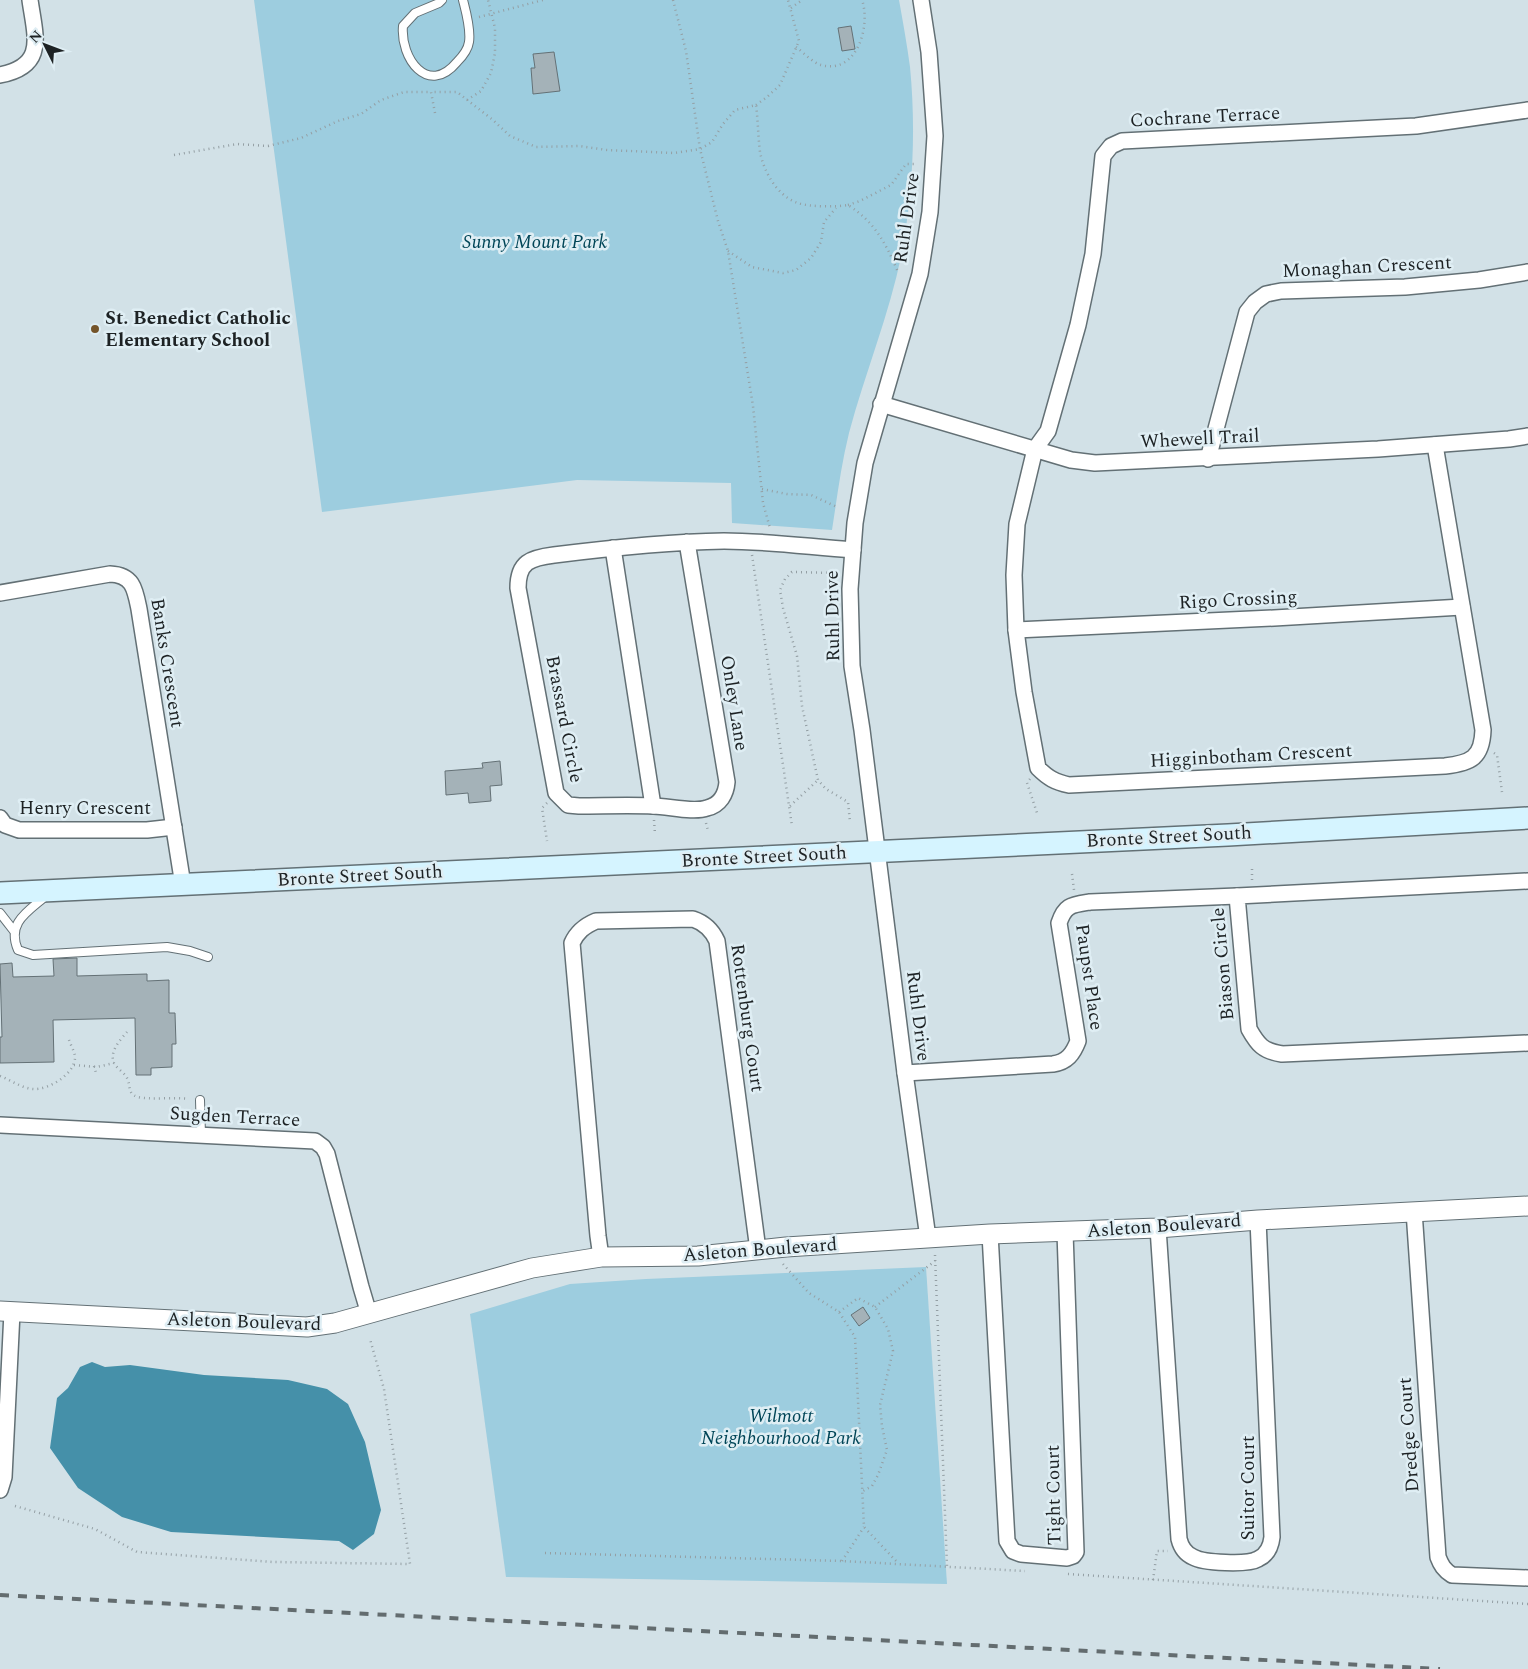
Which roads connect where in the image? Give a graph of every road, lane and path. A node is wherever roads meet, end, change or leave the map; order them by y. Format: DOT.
graph roads {
  1 [pos="30,0"];
  2 [pos="442,0"];
  3 [pos="462,0"];
  4 [pos="488,0"];
  5 [pos="543,0"];
  6 [pos="673,0"];
  7 [pos="788,0"];
  8 [pos="802,0"];
  9 [pos="862,0"];
  10 [pos="921,0"];
  11 [pos="791,8"];
  12 [pos="492,14"];
  13 [pos="466,20"];
  14 [pos="796,47"];
  15 [pos="0,75"];
  16 [pos="431,92"];
  17 [pos="466,100"];
  18 [pos="756,105"];
  19 [pos="1528,110"];
  20 [pos="434,112"];
  21 [pos="700,149"];
  22 [pos="174,154"];
  23 [pos="914,164"];
  24 [pos="848,205"];
  25 [pos="836,207"];
  26 [pos="728,251"];
  27 [pos="898,272"];
  28 [pos="1528,272"];
  29 [pos="881,404"];
  30 [pos="1528,436"];
  31 [pos="1435,445"];
  32 [pos="1035,449"];
  33 [pos="1208,459"];
  34 [pos="762,489"];
  35 [pos="837,507"];
  36 [pos="687,542"];
  37 [pos="752,543"];
  38 [pos="772,544"];
  39 [pos="613,548"];
  40 [pos="853,550"];
  41 [pos="851,574"];
  42 [pos="0,593"];
  43 [pos="1462,607"];
  44 [pos="1016,630"];
  45 [pos="1482,745"];
  46 [pos="1038,768"];
  47 [pos="818,780"];
  48 [pos="1502,792"];
  49 [pos="556,793"];
  50 [pos="653,806"];
  51 [pos="789,806"];
  52 [pos="1037,813"];
  53 [pos="0,818"];
  54 [pos="1528,818"];
  55 [pos="850,822"];
  56 [pos="792,826"];
  57 [pos="174,827"];
  58 [pos="547,841"];
  59 [pos="877,851"];
  60 [pos="1528,881"];
  61 [pos="183,885"];
  62 [pos="52,890"];
  63 [pos="0,893"];
  64 [pos="1237,896"];
  65 [pos="0,913"];
  66 [pos="14,931"];
  67 [pos="208,957"];
  68 [pos="126,1032"];
  69 [pos="69,1040"];
  70 [pos="1528,1043"];
  71 [pos="114,1063"];
  72 [pos="74,1065"];
  73 [pos="94,1066"];
  74 [pos="905,1072"];
  75 [pos="96,1073"];
  76 [pos="0,1076"];
  77 [pos="200,1100"];
  78 [pos="0,1125"];
  79 [pos="201,1135"];
  80 [pos="1528,1206"];
  81 [pos="1414,1211"];
  82 [pos="1258,1220"];
  83 [pos="1158,1228"];
  84 [pos="1065,1232"];
  85 [pos="990,1234"];
  86 [pos="932,1238"];
  87 [pos="763,1249"];
  88 [pos="601,1257"];
  89 [pos="935,1261"];
  90 [pos="875,1307"];
  91 [pos="6,1311"];
  92 [pos="839,1312"];
  93 [pos="369,1314"];
  94 [pos="370,1339"];
  95 [pos="0,1490"];
  96 [pos="863,1492"];
  97 [pos="15,1506"];
  98 [pos="864,1527"];
  99 [pos="1184,1550"];
  100 [pos="545,1553"];
  101 [pos="842,1560"];
  102 [pos="898,1563"];
  103 [pos="947,1566"];
  104 [pos="1026,1571"];
  105 [pos="1065,1574"];
  106 [pos="1528,1578"];
  107 [pos="1154,1580"];
  108 [pos="1528,1604"];
  1 -- 15 [label="street"];
  2 -- 13 [label="lane"];
  3 -- 13 [label="lane"];
  4 -- 12 [label="path"];
  5 -- 12 [label="path"];
  6 -- 21 [label="path"];
  7 -- 11 [label="path"];
  8 -- 11 [label="path"];
  9 -- 14 [label="path"];
  10 -- 29 [label="street, Ruhl Drive"];
  11 -- 14 [label="path"];
  12 -- 13 [label="path"];
  12 -- 17 [label="path"];
  14 -- 18 [label="path"];
  16 -- 17 [label="path"];
  16 -- 20 [label="path"];
  16 -- 22 [label="path"];
  17 -- 21 [label="path"];
  18 -- 21 [label="path"];
  18 -- 25 [label="path"];
  19 -- 32 [label="street, Cochrane Terrace"];
  21 -- 26 [label="path"];
  23 -- 24 [label="path"];
  24 -- 25 [label="path"];
  24 -- 27 [label="path"];
  25 -- 26 [label="path"];
  26 -- 34 [label="path"];
  28 -- 33 [label="street, Monaghan Crescent"];
  29 -- 32 [label="street, Whewell Trail"];
  29 -- 40 [label="street, Ruhl Drive"];
  30 -- 31 [label="street, Whewell Trail"];
  31 -- 33 [label="street, Whewell Trail"];
  31 -- 43 [label="street"];
  32 -- 33 [label="street, Whewell Trail"];
  32 -- 44 [label="street"];
  34 -- 35 [label="path"];
  34 -- 38 [label="path"];
  36 -- 37 [label="street, Brassard Circle"];
  36 -- 39 [label="street, Brassard Circle"];
  36 -- 50 [label="street, Onley Lane"];
  37 -- 38 [label="street, Brassard Circle"];
  37 -- 51 [label="path"];
  38 -- 40 [label="street, Brassard Circle"];
  39 -- 49 [label="street, Brassard Circle"];
  39 -- 50 [label="street"];
  40 -- 41 [label="street, Ruhl Drive"];
  41 -- 47 [label="path"];
  41 -- 59 [label="street, Ruhl Drive"];
  42 -- 57 [label="street, Banks Crescent"];
  43 -- 44 [label="street, Rigo Crossing"];
  43 -- 45 [label="street"];
  44 -- 46 [label="street"];
  45 -- 46 [label="street, Higginbotham Crescent"];
  45 -- 48 [label="path"];
  46 -- 52 [label="path"];
  47 -- 51 [label="path"];
  47 -- 55 [label="path"];
  49 -- 50 [label="street, Brassard Circle"];
  49 -- 58 [label="path"];
  51 -- 56 [label="path"];
  53 -- 57 [label="street, Henry Crescent"];
  54 -- 59 [label="main road, Bronte Street South"];
  57 -- 61 [label="street, Banks Crescent"];
  59 -- 61 [label="main road, Bronte Street South"];
  59 -- 74 [label="street, Ruhl Drive"];
  60 -- 64 [label="street, Biason Circle"];
  61 -- 62 [label="main road, Bronte Street South"];
  62 -- 63 [label="main road, Bronte Street South"];
  62 -- 66 [label="lane"];
  64 -- 70 [label="street, Biason Circle"];
  64 -- 74 [label="street, Paupst Place"];
  65 -- 66 [label="lane"];
  66 -- 67 [label="lane"];
  68 -- 71 [label="path"];
  69 -- 72 [label="path"];
  71 -- 73 [label="path"];
  71 -- 77 [label="path"];
  72 -- 73 [label="path"];
  72 -- 76 [label="path"];
  73 -- 75 [label="path"];
  74 -- 86 [label="street, Ruhl Drive"];
  77 -- 79 [label="lane"];
  78 -- 79 [label="street, Sugden Terrace"];
  79 -- 93 [label="street, Sugden Terrace"];
  80 -- 81 [label="street, Asleton Boulevard"];
  81 -- 82 [label="street, Asleton Boulevard"];
  81 -- 106 [label="street, Dredge Court"];
  82 -- 83 [label="street, Asleton Boulevard"];
  82 -- 99 [label="street, Suitor Court"];
  83 -- 84 [label="street, Asleton Boulevard"];
  83 -- 99 [label="street"];
  84 -- 85 [label="street, Asleton Boulevard"];
  84 -- 85 [label="street, Tight Court"];
  85 -- 86 [label="street, Asleton Boulevard"];
  86 -- 87 [label="street, Asleton Boulevard"];
  86 -- 89 [label="path"];
  87 -- 88 [label="street, Asleton Boulevard"];
  87 -- 88 [label="street, Rottenburg Court"];
  87 -- 92 [label="path"];
  88 -- 93 [label="street, Asleton Boulevard"];
  89 -- 90 [label="path"];
  89 -- 103 [label="path"];
  90 -- 92 [label="path"];
  90 -- 96 [label="path"];
  91 -- 93 [label="street, Asleton Boulevard"];
  91 -- 95 [label="street"];
  92 -- 96 [label="path"];
  94 -- 97 [label="path"];
  96 -- 98 [label="path"];
  98 -- 101 [label="path"];
  98 -- 102 [label="path"];
  99 -- 107 [label="path"];
  100 -- 101 [label="path"];
  101 -- 102 [label="path"];
  102 -- 103 [label="path"];
  103 -- 104 [label="path"];
  105 -- 107 [label="path"];
  107 -- 108 [label="path"];
}
